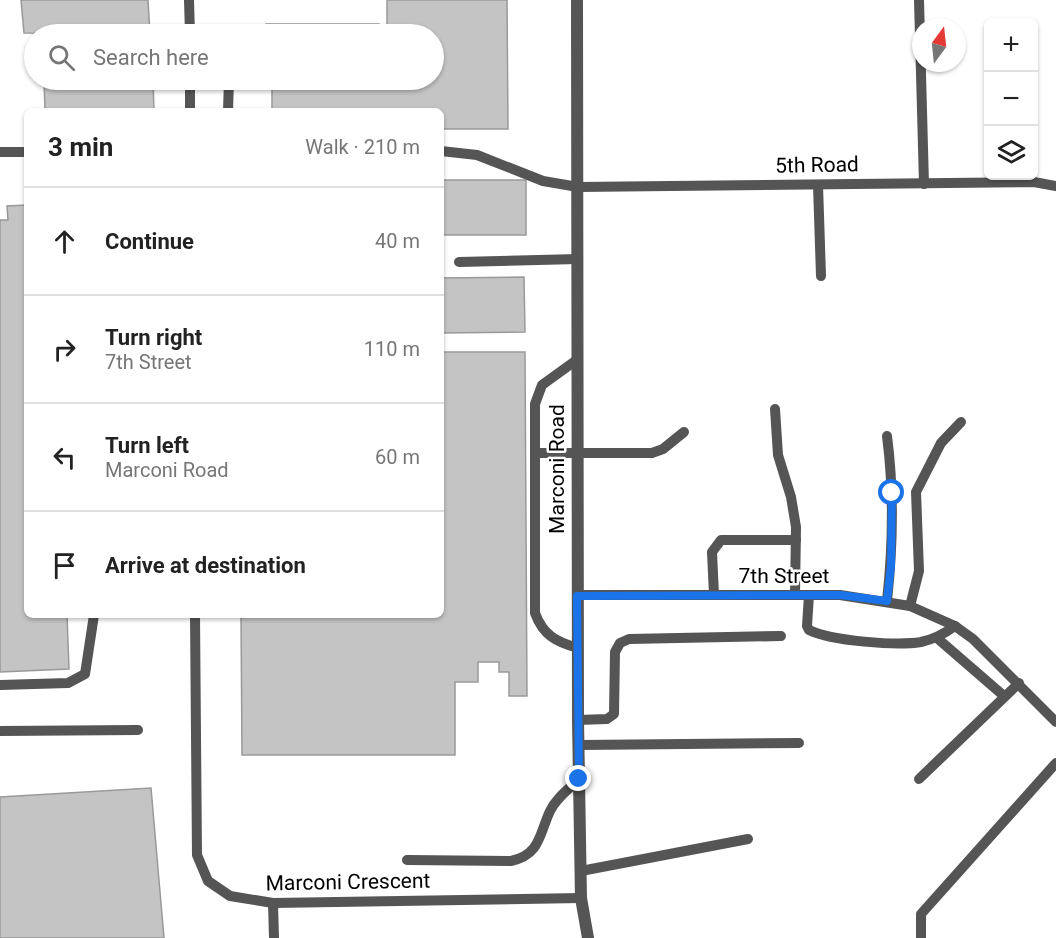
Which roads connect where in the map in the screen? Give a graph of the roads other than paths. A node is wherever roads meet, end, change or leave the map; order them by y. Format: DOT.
graph roads {
  1 [pos="189,0"];
  2 [pos="577,0"];
  3 [pos="919,0"];
  4 [pos="190,24"];
  5 [pos="190,90"];
  6 [pos="229,90"];
  7 [pos="190,108"];
  8 [pos="228,108"];
  9 [pos="0,152"];
  10 [pos="24,152"];
  11 [pos="444,152"];
  12 [pos="924,183"];
  13 [pos="819,185"];
  14 [pos="1056,186"];
  15 [pos="578,187"];
  16 [pos="578,259"];
  17 [pos="459,262"];
  18 [pos="821,276"];
  19 [pos="578,358"];
  20 [pos="775,409"];
  21 [pos="961,422"];
  22 [pos="684,432"];
  23 [pos="887,436"];
  24 [pos="535,453"];
  25 [pos="576,453"];
  26 [pos="796,540"];
  27 [pos="714,595"];
  28 [pos="795,595"];
  29 [pos="808,595"];
  30 [pos="577,596"];
  31 [pos="887,601"];
  32 [pos="910,606"];
  33 [pos="94,618"];
  34 [pos="195,618"];
  35 [pos="955,626"];
  36 [pos="781,636"];
  37 [pos="937,638"];
  38 [pos="578,648"];
  39 [pos="1019,683"];
  40 [pos="0,685"];
  41 [pos="1004,696"];
  42 [pos="578,720"];
  43 [pos="1055,720"];
  44 [pos="138,730"];
  45 [pos="0,731"];
  46 [pos="799,743"];
  47 [pos="579,745"];
  48 [pos="1056,763"];
  49 [pos="579,779"];
  50 [pos="919,779"];
  51 [pos="748,839"];
  52 [pos="407,860"];
  53 [pos="581,871"];
  54 [pos="581,898"];
  55 [pos="273,903"];
  56 [pos="274,938"];
  57 [pos="588,938"];
  58 [pos="921,938"];
  1 -- 4 [label="lane"];
  2 -- 15 [label="street, Marconi Road"];
  3 -- 12 [label="lane"];
  5 -- 7 [label="lane"];
  6 -- 8 [label="lane"];
  9 -- 10 [label="lane"];
  11 -- 15 [label="lane, 5th Road"];
  12 -- 13 [label="lane, 5th Road"];
  12 -- 14 [label="lane, 5th Road"];
  13 -- 15 [label="lane, 5th Road"];
  13 -- 18 [label="lane"];
  15 -- 16 [label="street, Marconi Road"];
  16 -- 17 [label="lane"];
  16 -- 19 [label="street, Marconi Road"];
  19 -- 24 [label="lane"];
  19 -- 25 [label="street, Marconi Road"];
  20 -- 26 [label="lane"];
  21 -- 32 [label="lane"];
  22 -- 25 [label="lane"];
  23 -- 31 [label="lane"];
  24 -- 25 [label="lane"];
  24 -- 38 [label="lane"];
  25 -- 30 [label="street, Marconi Road"];
  26 -- 27 [label="lane"];
  26 -- 28 [label="lane"];
  27 -- 28 [label="lane, 7th Street"];
  27 -- 30 [label="lane, 7th Street"];
  28 -- 29 [label="lane, 7th Street"];
  29 -- 31 [label="lane, 7th Street"];
  29 -- 37 [label="lane"];
  30 -- 38 [label="street, Marconi Road"];
  31 -- 32 [label="lane, 7th Street"];
  32 -- 35 [label="lane, 7th Street"];
  33 -- 40 [label="lane"];
  34 -- 55 [label="lane, Marconi Crescent"];
  35 -- 37 [label="lane"];
  35 -- 39 [label="lane, 7th Street"];
  36 -- 42 [label="lane"];
  37 -- 41 [label="lane"];
  38 -- 42 [label="street, Marconi Road"];
  39 -- 41 [label="lane"];
  39 -- 43 [label="lane, 7th Street"];
  41 -- 50 [label="lane"];
  42 -- 47 [label="street, Marconi Road"];
  44 -- 45 [label="lane"];
  46 -- 47 [label="lane"];
  47 -- 49 [label="street, Marconi Road"];
  48 -- 58 [label="lane"];
  49 -- 52 [label="lane"];
  49 -- 53 [label="street, Marconi Road"];
  51 -- 53 [label="lane"];
  53 -- 54 [label="street, Marconi Road"];
  54 -- 55 [label="lane, Marconi Crescent"];
  54 -- 57 [label="street, Marconi Road"];
  55 -- 56 [label="lane"];
}
